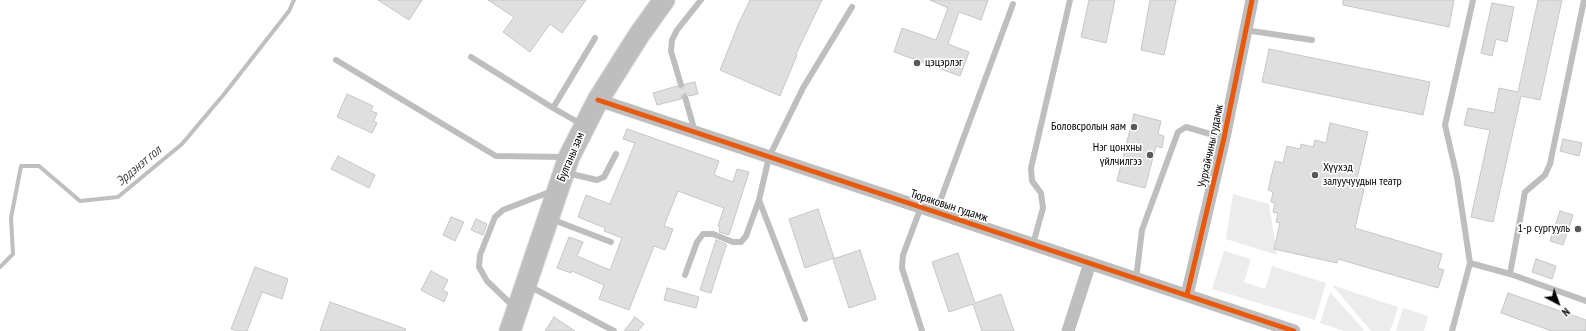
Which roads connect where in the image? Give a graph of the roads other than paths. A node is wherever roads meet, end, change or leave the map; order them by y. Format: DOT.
graph roads {
  1 [pos="663,0"];
  2 [pos="701,0"];
  3 [pos="1070,0"];
  4 [pos="1252,0"];
  5 [pos="1474,0"];
  6 [pos="1584,0"];
  7 [pos="1013,4"];
  8 [pos="852,7"];
  9 [pos="1245,30"];
  10 [pos="595,38"];
  11 [pos="1312,40"];
  12 [pos="471,56"];
  13 [pos="336,60"];
  14 [pos="681,85"];
  15 [pos="685,97"];
  16 [pos="598,100"];
  17 [pos="553,108"];
  18 [pos="584,126"];
  19 [pos="695,132"];
  20 [pos="1224,138"];
  21 [pos="616,154"];
  22 [pos="769,157"];
  23 [pos="563,173"];
  24 [pos="759,200"];
  25 [pos="921,207"];
  26 [pos="936,212"];
  27 [pos="548,218"];
  28 [pos="611,242"];
  29 [pos="1033,244"];
  30 [pos="1090,263"];
  31 [pos="1470,263"];
  32 [pos="1510,274"];
  33 [pos="685,275"];
  34 [pos="1136,279"];
  35 [pos="526,284"];
  36 [pos="1187,295"];
  37 [pos="1586,301"];
  38 [pos="517,310"];
  39 [pos="805,319"];
  40 [pos="510,331"];
  41 [pos="614,331"];
  42 [pos="922,331"];
  43 [pos="1068,331"];
  44 [pos="1294,331"];
  45 [pos="1452,331"];
  1 -- 16 [label="highway, Булганы зам"];
  2 -- 14 [label="lane"];
  3 -- 29 [label="lane"];
  4 -- 9 [label="street, Уурхайчины гудамж"];
  5 -- 31 [label="lane"];
  6 -- 32 [label="lane"];
  7 -- 26 [label="lane"];
  8 -- 22 [label="lane"];
  9 -- 11 [label="lane"];
  9 -- 20 [label="street, Уурхайчины гудамж"];
  10 -- 17 [label="lane"];
  12 -- 17 [label="lane"];
  13 -- 23 [label="lane"];
  15 -- 19 [label="lane"];
  16 -- 18 [label="highway, Булганы зам"];
  16 -- 19 [label="street, Тюряковын гудамж"];
  17 -- 18 [label="lane"];
  18 -- 23 [label="highway, Булганы зам"];
  19 -- 22 [label="street, Тюряковын гудамж"];
  20 -- 34 [label="lane"];
  20 -- 36 [label="street, Уурхайчины гудамж"];
  21 -- 23 [label="lane"];
  22 -- 24 [label="lane"];
  22 -- 25 [label="street, Тюряковын гудамж"];
  23 -- 27 [label="highway, Булганы зам"];
  23 -- 38 [label="lane"];
  24 -- 33 [label="lane"];
  24 -- 39 [label="lane"];
  25 -- 26 [label="street, Тюряковын гудамж"];
  25 -- 42 [label="lane"];
  26 -- 29 [label="street, Тюряковын гудамж"];
  27 -- 28 [label="lane"];
  27 -- 35 [label="highway, Булганы зам"];
  29 -- 30 [label="street, Тюряковын гудамж"];
  30 -- 34 [label="street, Тюряковын гудамж"];
  30 -- 43 [label="street"];
  31 -- 32 [label="lane"];
  31 -- 45 [label="lane"];
  32 -- 37 [label="lane"];
  34 -- 36 [label="street, Тюряковын гудамж"];
  35 -- 38 [label="highway, Булганы зам"];
  35 -- 41 [label="lane"];
  36 -- 44 [label="street, Тюряковын гудамж"];
  38 -- 40 [label="highway, Булганы зам"];
}
